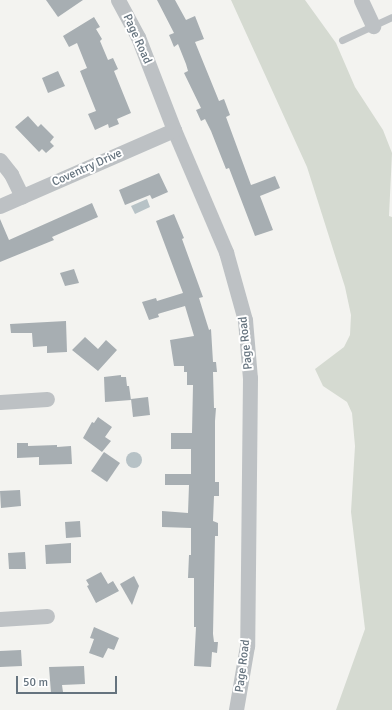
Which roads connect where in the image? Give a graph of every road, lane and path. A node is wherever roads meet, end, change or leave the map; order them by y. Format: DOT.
graph roads {
  1 [pos="118,0"];
  2 [pos="361,0"];
  3 [pos="392,17"];
  4 [pos="373,26"];
  5 [pos="342,40"];
  6 [pos="174,130"];
  7 [pos="0,160"];
  8 [pos="22,197"];
  9 [pos="0,206"];
  10 [pos="46,399"];
  11 [pos="0,402"];
  12 [pos="47,616"];
  13 [pos="0,619"];
  14 [pos="236,710"];
  1 -- 6 [label="street, Page Road"];
  2 -- 4 [label="street"];
  3 -- 4 [label="lane"];
  4 -- 5 [label="lane"];
  6 -- 8 [label="street, Coventry Drive"];
  6 -- 14 [label="street, Page Road"];
  7 -- 8 [label="street"];
  8 -- 9 [label="street, Coventry Drive"];
  10 -- 11 [label="street"];
  12 -- 13 [label="street"];
}
